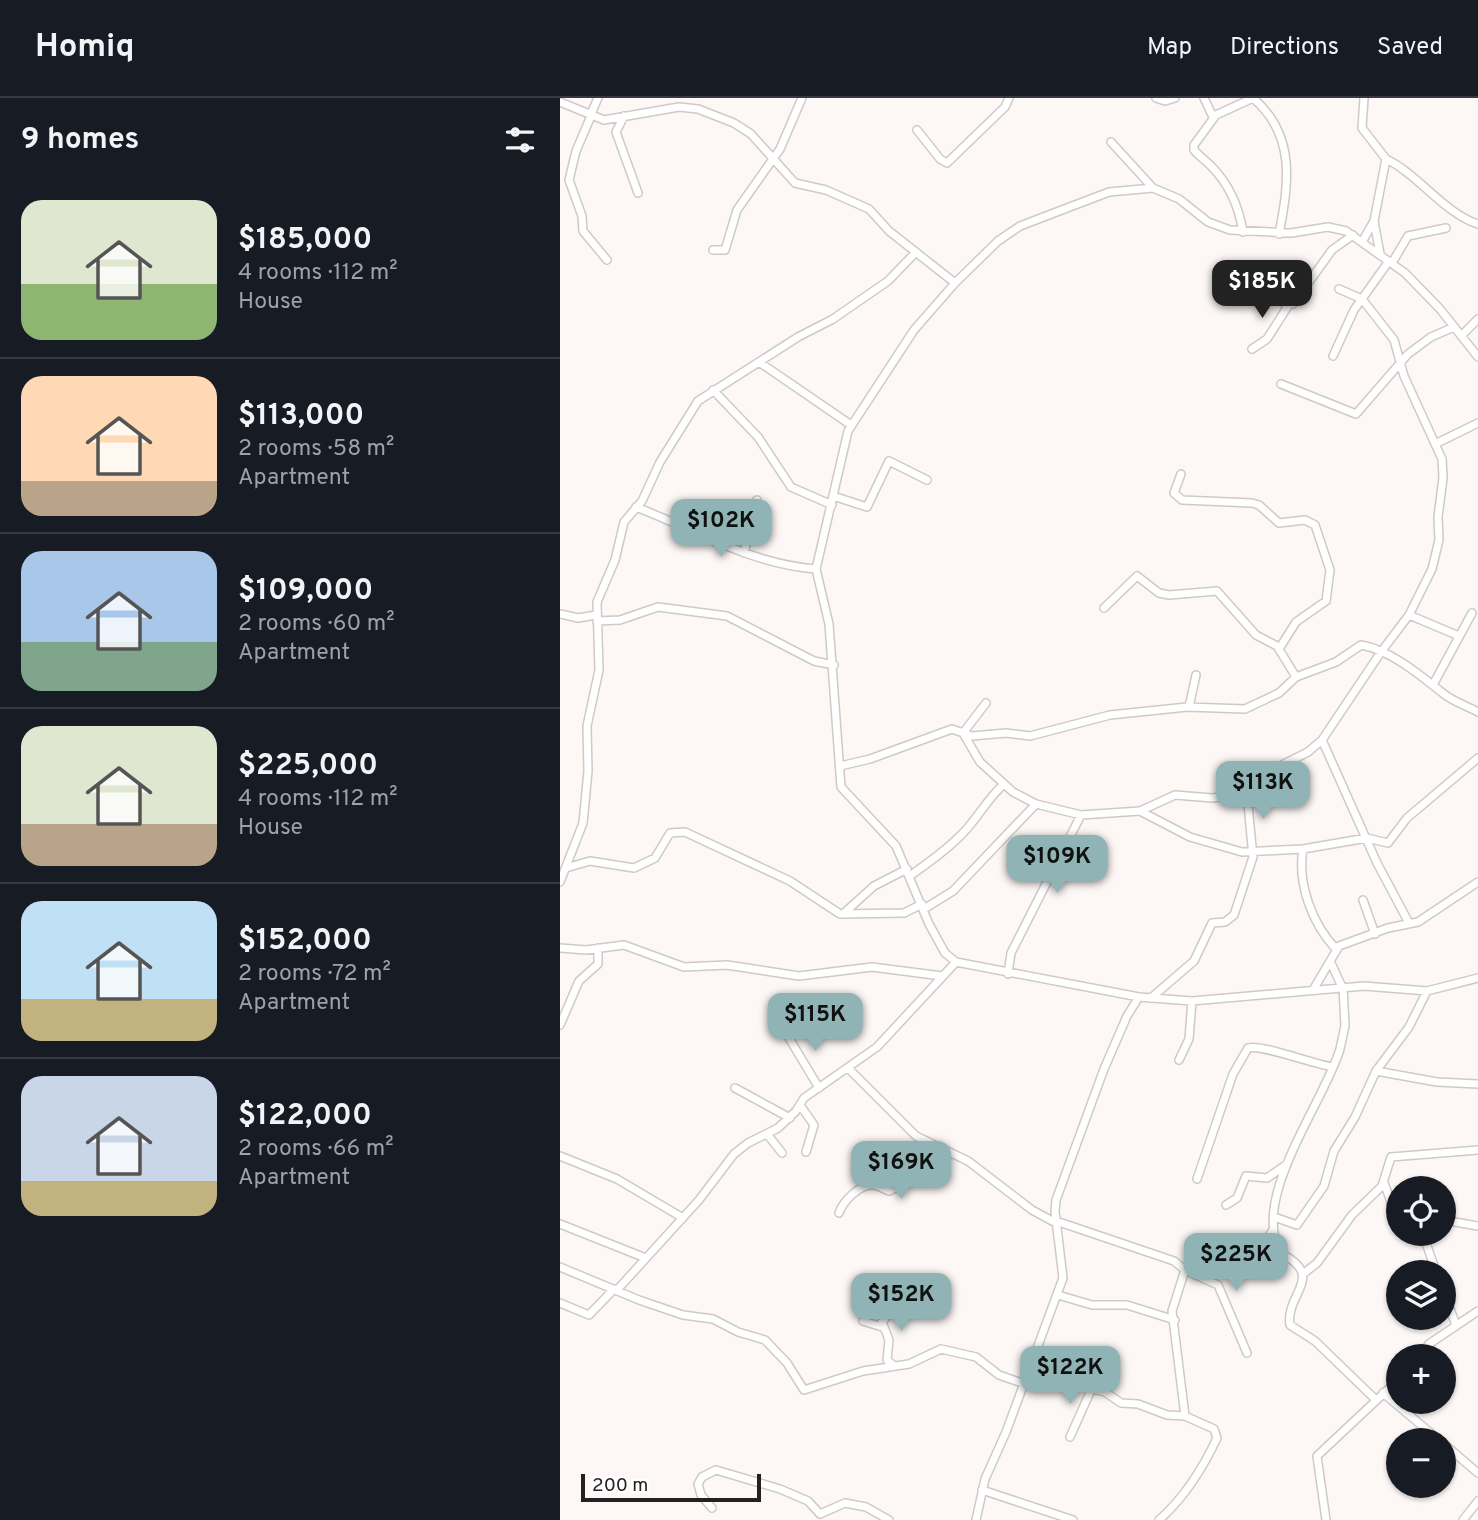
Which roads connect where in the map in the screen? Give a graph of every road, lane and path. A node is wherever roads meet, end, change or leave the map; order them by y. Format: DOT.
graph roads {
  1 [pos="598,98"];
  2 [pos="678,98"];
  3 [pos="802,98"];
  4 [pos="1009,98"];
  5 [pos="1156,98"];
  6 [pos="1175,98"];
  7 [pos="1204,98"];
  8 [pos="1364,98"];
  9 [pos="560,102"];
  10 [pos="674,107"];
  11 [pos="590,116"];
  12 [pos="624,116"];
  13 [pos="1213,117"];
  14 [pos="916,130"];
  15 [pos="1111,142"];
  16 [pos="772,158"];
  17 [pos="1386,159"];
  18 [pos="1153,188"];
  19 [pos="638,192"];
  20 [pos="1374,221"];
  21 [pos="1478,224"];
  22 [pos="1446,228"];
  23 [pos="1243,232"];
  24 [pos="1279,234"];
  25 [pos="1353,235"];
  26 [pos="1362,242"];
  27 [pos="713,250"];
  28 [pos="916,252"];
  29 [pos="1380,255"];
  30 [pos="607,260"];
  31 [pos="1391,262"];
  32 [pos="955,283"];
  33 [pos="1269,287"];
  34 [pos="1339,289"];
  35 [pos="1362,299"];
  36 [pos="1288,306"];
  37 [pos="1478,319"];
  38 [pos="1454,327"];
  39 [pos="1461,335"];
  40 [pos="1252,349"];
  41 [pos="1333,356"];
  42 [pos="1478,357"];
  43 [pos="1401,361"];
  44 [pos="758,362"];
  45 [pos="1281,384"];
  46 [pos="713,390"];
  47 [pos="1478,423"];
  48 [pos="851,425"];
  49 [pos="1435,444"];
  50 [pos="1181,474"];
  51 [pos="928,480"];
  52 [pos="757,500"];
  53 [pos="832,501"];
  54 [pos="636,507"];
  55 [pos="744,553"];
  56 [pos="816,569"];
  57 [pos="1104,608"];
  58 [pos="1472,613"];
  59 [pos="560,614"];
  60 [pos="1409,615"];
  61 [pos="597,618"];
  62 [pos="1460,636"];
  63 [pos="1279,649"];
  64 [pos="1381,652"];
  65 [pos="834,665"];
  66 [pos="1196,675"];
  67 [pos="1296,677"];
  68 [pos="1434,683"];
  69 [pos="986,703"];
  70 [pos="1189,707"];
  71 [pos="1478,712"];
  72 [pos="963,733"];
  73 [pos="1322,740"];
  74 [pos="1478,758"];
  75 [pos="840,766"];
  76 [pos="1004,784"];
  77 [pos="1247,794"];
  78 [pos="1036,804"];
  79 [pos="1140,811"];
  80 [pos="1081,815"];
  81 [pos="1367,838"];
  82 [pos="1388,843"];
  83 [pos="1303,849"];
  84 [pos="1253,852"];
  85 [pos="1374,856"];
  86 [pos="566,868"];
  87 [pos="909,872"];
  88 [pos="560,882"];
  89 [pos="1478,882"];
  90 [pos="1363,900"];
  91 [pos="923,906"];
  92 [pos="843,914"];
  93 [pos="1409,923"];
  94 [pos="1375,934"];
  95 [pos="560,948"];
  96 [pos="598,948"];
  97 [pos="1336,949"];
  98 [pos="956,962"];
  99 [pos="1331,963"];
  100 [pos="1008,974"];
  101 [pos="942,976"];
  102 [pos="1478,978"];
  103 [pos="1342,988"];
  104 [pos="1313,990"];
  105 [pos="1427,991"];
  106 [pos="1139,997"];
  107 [pos="1151,999"];
  108 [pos="1192,1001"];
  109 [pos="562,1014"];
  110 [pos="560,1025"];
  111 [pos="786,1033"];
  112 [pos="1179,1060"];
  113 [pos="1334,1067"];
  114 [pos="848,1068"];
  115 [pos="1376,1071"];
  116 [pos="1478,1084"];
  117 [pos="734,1088"];
  118 [pos="818,1088"];
  119 [pos="800,1105"];
  120 [pos="790,1118"];
  121 [pos="768,1134"];
  122 [pos="930,1144"];
  123 [pos="1478,1150"];
  124 [pos="806,1152"];
  125 [pos="782,1153"];
  126 [pos="560,1156"];
  127 [pos="1286,1166"];
  128 [pos="1268,1178"];
  129 [pos="1197,1179"];
  130 [pos="1384,1183"];
  131 [pos="1386,1188"];
  132 [pos="1277,1195"];
  133 [pos="1226,1205"];
  134 [pos="839,1213"];
  135 [pos="1274,1217"];
  136 [pos="683,1218"];
  137 [pos="1056,1222"];
  138 [pos="1456,1222"];
  139 [pos="560,1224"];
  140 [pos="1478,1226"];
  141 [pos="1273,1227"];
  142 [pos="643,1257"];
  143 [pos="1255,1262"];
  144 [pos="560,1267"];
  145 [pos="1185,1270"];
  146 [pos="1303,1274"];
  147 [pos="615,1290"];
  148 [pos="1058,1295"];
  149 [pos="560,1303"];
  150 [pos="906,1308"];
  151 [pos="1478,1311"];
  152 [pos="1175,1320"];
  153 [pos="863,1321"];
  154 [pos="1456,1325"];
  155 [pos="883,1327"];
  156 [pos="1449,1330"];
  157 [pos="1429,1344"];
  158 [pos="1247,1353"];
  159 [pos="894,1366"];
  160 [pos="1025,1373"];
  161 [pos="1022,1383"];
  162 [pos="1091,1390"];
  163 [pos="1386,1390"];
  164 [pos="1383,1393"];
  165 [pos="1375,1399"];
  166 [pos="1181,1416"];
  167 [pos="1425,1428"];
  168 [pos="1070,1437"];
  169 [pos="1456,1454"];
  170 [pos="1478,1473"];
  171 [pos="982,1490"];
  172 [pos="1478,1501"];
  173 [pos="712,1508"];
  174 [pos="889,1520"];
  175 [pos="976,1520"];
  176 [pos="1073,1520"];
  177 [pos="1159,1520"];
  178 [pos="1326,1520"];
  179 [pos="1463,1520"];
  1 -- 11 [label="street"];
  2 -- 10 [label="street"];
  3 -- 16 [label="street"];
  4 -- 14 [label="street"];
  5 -- 6 [label="street"];
  7 -- 13 [label="street"];
  8 -- 17 [label="street"];
  9 -- 11 [label="street"];
  10 -- 12 [label="street"];
  10 -- 16 [label="street"];
  11 -- 12 [label="street"];
  11 -- 30 [label="street"];
  12 -- 19 [label="street"];
  13 -- 23 [label="street"];
  13 -- 24 [label="street"];
  15 -- 18 [label="street"];
  16 -- 27 [label="street"];
  16 -- 28 [label="street"];
  17 -- 20 [label="street"];
  17 -- 21 [label="street"];
  18 -- 23 [label="street"];
  18 -- 32 [label="street"];
  20 -- 26 [label="street"];
  20 -- 29 [label="street"];
  22 -- 31 [label="street"];
  23 -- 24 [label="street"];
  24 -- 25 [label="street"];
  25 -- 26 [label="street"];
  25 -- 36 [label="street"];
  26 -- 29 [label="street"];
  28 -- 32 [label="street"];
  28 -- 44 [label="street"];
  29 -- 31 [label="street"];
  31 -- 35 [label="street"];
  31 -- 38 [label="street"];
  32 -- 48 [label="street"];
  33 -- 36 [label="street"];
  34 -- 35 [label="street"];
  35 -- 41 [label="street"];
  35 -- 43 [label="street"];
  36 -- 40 [label="street"];
  37 -- 39 [label="street"];
  38 -- 39 [label="street"];
  38 -- 43 [label="street"];
  39 -- 42 [label="street"];
  43 -- 45 [label="street"];
  43 -- 49 [label="street"];
  44 -- 46 [label="street"];
  44 -- 48 [label="street"];
  46 -- 53 [label="street"];
  46 -- 54 [label="street"];
  47 -- 49 [label="street"];
  48 -- 53 [label="street"];
  49 -- 60 [label="street"];
  50 -- 63 [label="street"];
  51 -- 53 [label="street"];
  52 -- 55 [label="street"];
  53 -- 56 [label="street"];
  54 -- 55 [label="street"];
  54 -- 61 [label="street"];
  55 -- 56 [label="street"];
  56 -- 65 [label="street"];
  57 -- 63 [label="street"];
  58 -- 62 [label="street"];
  59 -- 61 [label="street"];
  60 -- 62 [label="street"];
  60 -- 64 [label="street"];
  61 -- 65 [label="street"];
  61 -- 86 [label="street"];
  62 -- 68 [label="street"];
  63 -- 67 [label="street"];
  64 -- 67 [label="street"];
  64 -- 68 [label="street"];
  64 -- 73 [label="street"];
  65 -- 75 [label="street"];
  66 -- 70 [label="street"];
  67 -- 70 [label="street"];
  68 -- 71 [label="street"];
  69 -- 72 [label="street"];
  70 -- 72 [label="street"];
  72 -- 75 [label="street"];
  72 -- 76 [label="street"];
  73 -- 77 [label="street"];
  73 -- 81 [label="street"];
  74 -- 82 [label="street"];
  75 -- 87 [label="street"];
  76 -- 78 [label="street"];
  76 -- 87 [label="street"];
  77 -- 79 [label="street"];
  77 -- 84 [label="street"];
  78 -- 80 [label="street"];
  78 -- 91 [label="street"];
  79 -- 80 [label="street"];
  79 -- 84 [label="street"];
  80 -- 100 [label="street"];
  81 -- 82 [label="street"];
  81 -- 83 [label="street"];
  81 -- 85 [label="street"];
  82 -- 85 [label="street"];
  83 -- 84 [label="street"];
  83 -- 97 [label="street"];
  84 -- 107 [label="street"];
  85 -- 93 [label="street"];
  86 -- 88 [label="street"];
  86 -- 92 [label="street"];
  87 -- 91 [label="street"];
  87 -- 92 [label="street"];
  89 -- 93 [label="street"];
  90 -- 94 [label="street"];
  91 -- 92 [label="street"];
  91 -- 98 [label="street"];
  93 -- 94 [label="street"];
  94 -- 97 [label="street"];
  95 -- 96 [label="street"];
  96 -- 101 [label="street"];
  96 -- 109 [label="street"];
  97 -- 99 [label="street"];
  98 -- 100 [label="street"];
  98 -- 101 [label="street"];
  99 -- 103 [label="street"];
  99 -- 104 [label="street"];
  100 -- 106 [label="street"];
  101 -- 114 [label="street"];
  102 -- 105 [label="street"];
  103 -- 104 [label="street"];
  103 -- 105 [label="street"];
  103 -- 113 [label="street"];
  104 -- 108 [label="street"];
  105 -- 115 [label="street"];
  106 -- 107 [label="street"];
  106 -- 137 [label="street"];
  107 -- 108 [label="street"];
  108 -- 112 [label="street"];
  109 -- 110 [label="street"];
  111 -- 118 [label="street"];
  113 -- 127 [label="street"];
  113 -- 129 [label="street"];
  114 -- 118 [label="street"];
  114 -- 122 [label="street"];
  115 -- 116 [label="street"];
  115 -- 135 [label="street"];
  117 -- 120 [label="street"];
  118 -- 119 [label="street"];
  119 -- 120 [label="street"];
  119 -- 124 [label="street"];
  120 -- 121 [label="street"];
  121 -- 125 [label="street"];
  121 -- 136 [label="street"];
  122 -- 134 [label="street"];
  122 -- 137 [label="street"];
  123 -- 130 [label="street"];
  126 -- 136 [label="street"];
  127 -- 128 [label="street"];
  127 -- 132 [label="street"];
  128 -- 132 [label="street"];
  128 -- 133 [label="street"];
  130 -- 131 [label="street"];
  130 -- 146 [label="street"];
  132 -- 135 [label="street"];
  135 -- 141 [label="street"];
  136 -- 142 [label="street"];
  137 -- 145 [label="street"];
  137 -- 148 [label="street"];
  138 -- 140 [label="street"];
  139 -- 142 [label="street"];
  141 -- 143 [label="street"];
  141 -- 146 [label="street"];
  142 -- 147 [label="street"];
  144 -- 147 [label="street"];
  145 -- 152 [label="street"];
  145 -- 158 [label="street"];
  146 -- 165 [label="street"];
  147 -- 149 [label="street"];
  147 -- 159 [label="street"];
  148 -- 152 [label="street"];
  148 -- 160 [label="street"];
  150 -- 155 [label="street"];
  151 -- 154 [label="street"];
  152 -- 166 [label="street"];
  153 -- 155 [label="street"];
  155 -- 159 [label="street"];
  156 -- 157 [label="street"];
  159 -- 161 [label="street"];
  160 -- 161 [label="street"];
  160 -- 162 [label="street"];
  161 -- 171 [label="street"];
  162 -- 166 [label="street"];
  162 -- 168 [label="street"];
  163 -- 164 [label="street"];
  164 -- 165 [label="street"];
  164 -- 167 [label="street"];
  165 -- 178 [label="street"];
  166 -- 177 [label="street"];
  169 -- 170 [label="street"];
  171 -- 175 [label="street"];
  171 -- 176 [label="street"];
  172 -- 179 [label="street"];
  173 -- 174 [label="street"];
}
